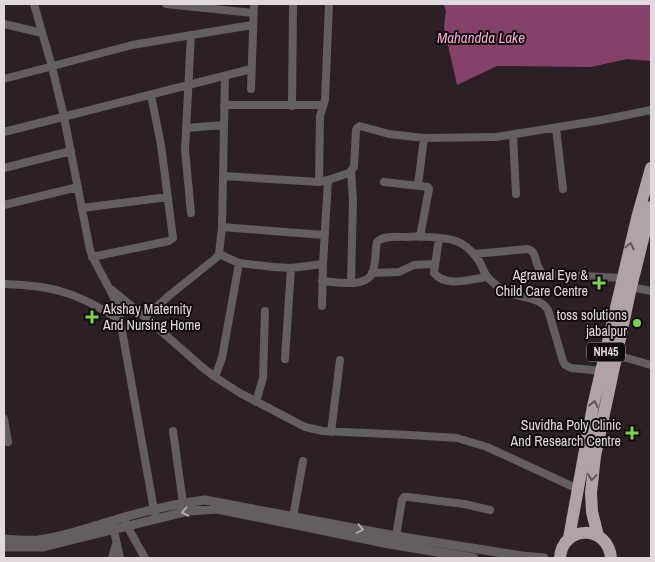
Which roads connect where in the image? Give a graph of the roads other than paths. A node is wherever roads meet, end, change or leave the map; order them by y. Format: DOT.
graph roads {
  1 [pos="34,4"];
  2 [pos="166,4"];
  3 [pos="254,4"];
  4 [pos="293,4"];
  5 [pos="329,4"];
  6 [pos="201,5"];
  7 [pos="253,13"];
  8 [pos="4,24"];
  9 [pos="252,25"];
  10 [pos="42,33"];
  11 [pos="191,36"];
  12 [pos="52,67"];
  13 [pos="251,69"];
  14 [pos="225,76"];
  15 [pos="4,79"];
  16 [pos="189,84"];
  17 [pos="251,89"];
  18 [pos="151,94"];
  19 [pos="224,105"];
  20 [pos="323,105"];
  21 [pos="292,106"];
  22 [pos="651,110"];
  23 [pos="64,117"];
  24 [pos="224,125"];
  25 [pos="186,128"];
  26 [pos="556,128"];
  27 [pos="4,132"];
  28 [pos="513,135"];
  29 [pos="424,138"];
  30 [pos="71,151"];
  31 [pos="4,168"];
  32 [pos="651,168"];
  33 [pos="351,171"];
  34 [pos="223,176"];
  35 [pos="328,180"];
  36 [pos="319,182"];
  37 [pos="384,182"];
  38 [pos="418,185"];
  39 [pos="78,187"];
  40 [pos="563,189"];
  41 [pos="516,194"];
  42 [pos="168,197"];
  43 [pos="4,205"];
  44 [pos="82,208"];
  45 [pos="191,212"];
  46 [pos="650,214"];
  47 [pos="222,227"];
  48 [pos="324,235"];
  49 [pos="420,237"];
  50 [pos="439,238"];
  51 [pos="219,254"];
  52 [pos="474,254"];
  53 [pos="92,257"];
  54 [pos="239,262"];
  55 [pos="323,264"];
  56 [pos="435,264"];
  57 [pos="291,268"];
  58 [pos="372,273"];
  59 [pos="487,277"];
  60 [pos="322,281"];
  61 [pos="627,282"];
  62 [pos="351,283"];
  63 [pos="4,284"];
  64 [pos="110,288"];
  65 [pos="651,291"];
  66 [pos="322,306"];
  67 [pos="265,311"];
  68 [pos="145,317"];
  69 [pos="120,319"];
  70 [pos="616,355"];
  71 [pos="285,359"];
  72 [pos="340,360"];
  73 [pos="651,365"];
  74 [pos="602,371"];
  75 [pos="215,377"];
  76 [pos="256,402"];
  77 [pos="4,419"];
  78 [pos="173,431"];
  79 [pos="331,432"];
  80 [pos="8,442"];
  81 [pos="303,461"];
  82 [pos="578,489"];
  83 [pos="184,503"];
  84 [pos="490,510"];
  85 [pos="155,514"];
  86 [pos="293,517"];
  87 [pos="126,522"];
  88 [pos="113,525"];
  89 [pos="396,536"];
  90 [pos="598,536"];
  91 [pos="570,538"];
  92 [pos="4,539"];
  93 [pos="116,542"];
  94 [pos="4,547"];
  95 [pos="112,558"];
  96 [pos="120,558"];
  97 [pos="145,558"];
  98 [pos="474,558"];
  99 [pos="544,558"];
  100 [pos="560,558"];
  101 [pos="612,558"];
  1 -- 10 [label="street"];
  2 -- 6 [label="street"];
  3 -- 7 [label="street"];
  4 -- 21 [label="street"];
  5 -- 20 [label="street"];
  6 -- 7 [label="street"];
  7 -- 9 [label="street"];
  8 -- 10 [label="street"];
  9 -- 11 [label="street"];
  9 -- 13 [label="street"];
  10 -- 12 [label="street"];
  11 -- 12 [label="street"];
  11 -- 16 [label="street"];
  12 -- 15 [label="street"];
  12 -- 23 [label="street"];
  13 -- 14 [label="street"];
  13 -- 17 [label="street"];
  14 -- 16 [label="street"];
  14 -- 19 [label="street"];
  16 -- 18 [label="street"];
  16 -- 25 [label="street"];
  18 -- 23 [label="street"];
  18 -- 42 [label="street"];
  19 -- 21 [label="street"];
  19 -- 24 [label="street"];
  20 -- 21 [label="street"];
  20 -- 36 [label="street"];
  22 -- 26 [label="street"];
  23 -- 27 [label="street"];
  23 -- 30 [label="street"];
  24 -- 25 [label="street"];
  24 -- 34 [label="street"];
  25 -- 45 [label="street"];
  26 -- 28 [label="street"];
  26 -- 40 [label="street"];
  28 -- 29 [label="street"];
  28 -- 41 [label="street"];
  29 -- 33 [label="street"];
  29 -- 38 [label="street"];
  30 -- 31 [label="street"];
  30 -- 39 [label="street"];
  61 -- 32 [label="highway, NH45, one-way"];
  33 -- 35 [label="street"];
  33 -- 62 [label="street"];
  34 -- 36 [label="street"];
  34 -- 47 [label="street"];
  35 -- 36 [label="street"];
  35 -- 48 [label="street"];
  37 -- 38 [label="street"];
  38 -- 49 [label="street"];
  39 -- 43 [label="street"];
  39 -- 44 [label="street"];
  42 -- 44 [label="street"];
  42 -- 53 [label="street"];
  44 -- 53 [label="street"];
  46 -- 61 [label="highway, NH45"];
  47 -- 48 [label="street"];
  47 -- 51 [label="street"];
  48 -- 55 [label="street"];
  49 -- 50 [label="street"];
  49 -- 58 [label="street"];
  50 -- 52 [label="street"];
  50 -- 56 [label="street"];
  51 -- 54 [label="street"];
  51 -- 68 [label="street"];
  52 -- 59 [label="street"];
  52 -- 61 [label="street"];
  53 -- 64 [label="street"];
  54 -- 57 [label="street"];
  54 -- 75 [label="street"];
  55 -- 57 [label="street"];
  55 -- 60 [label="street"];
  56 -- 58 [label="street"];
  56 -- 59 [label="street"];
  57 -- 71 [label="street"];
  58 -- 62 [label="street"];
  59 -- 74 [label="street"];
  60 -- 62 [label="street"];
  60 -- 66 [label="street"];
  61 -- 65 [label="street"];
  61 -- 70 [label="highway, NH45"];
  61 -- 74 [label="highway, NH45"];
  63 -- 69 [label="street"];
  64 -- 68 [label="street"];
  64 -- 69 [label="street"];
  67 -- 76 [label="street"];
  68 -- 75 [label="street"];
  69 -- 85 [label="street"];
  70 -- 73 [label="street"];
  70 -- 90 [label="highway, NH45, one-way"];
  72 -- 79 [label="street"];
  82 -- 74 [label="highway, NH45, one-way"];
  75 -- 76 [label="street"];
  76 -- 79 [label="street"];
  77 -- 80 [label="street"];
  78 -- 83 [label="street"];
  79 -- 82 [label="street"];
  81 -- 86 [label="street"];
  82 -- 91 [label="highway, NH45"];
  83 -- 85 [label="street"];
  83 -- 86 [label="street"];
  84 -- 89 [label="street"];
  85 -- 87 [label="street"];
  98 -- 85 [label="street, one-way"];
  86 -- 89 [label="street, one-way"];
  87 -- 88 [label="street"];
  87 -- 97 [label="street"];
  88 -- 92 [label="street"];
  88 -- 93 [label="street"];
  88 -- 94 [label="street"];
  89 -- 99 [label="street"];
  90 -- 91 [label="highway"];
  90 -- 101 [label="highway, NH45"];
  91 -- 100 [label="highway, NH45"];
  93 -- 95 [label="street"];
  93 -- 96 [label="street"];
}
